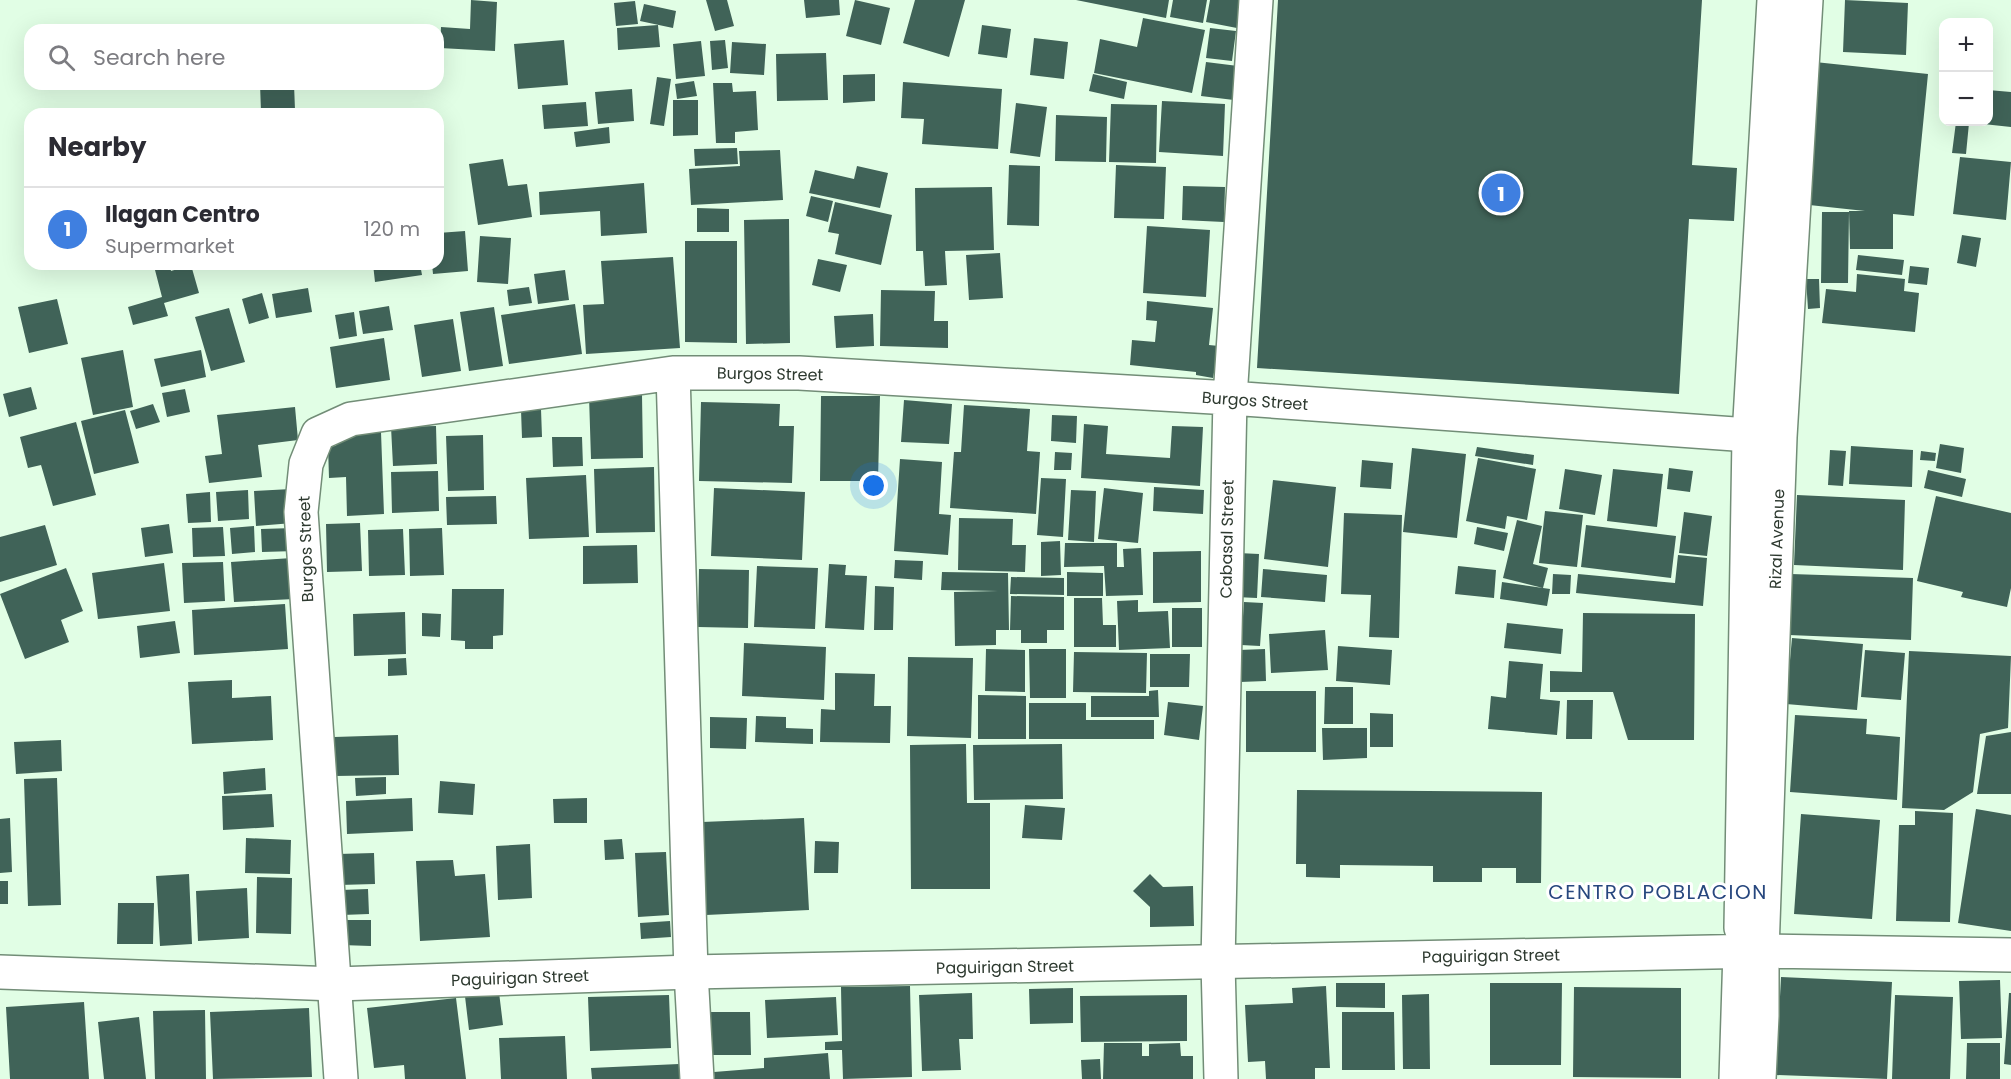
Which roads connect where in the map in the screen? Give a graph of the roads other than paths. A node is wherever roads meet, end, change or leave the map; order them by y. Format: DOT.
graph roads {
  1 [pos="1256,0"];
  2 [pos="1774,0"];
  3 [pos="1806,0"];
  4 [pos="674,373"];
  5 [pos="1230,398"];
  6 [pos="1764,437"];
  7 [pos="1751,951"];
  8 [pos="2011,955"];
  9 [pos="1218,963"];
  10 [pos="0,972"];
  11 [pos="691,972"];
  12 [pos="336,984"];
  13 [pos="341,1079"];
  14 [pos="697,1079"];
  15 [pos="1221,1079"];
  16 [pos="1736,1079"];
  17 [pos="1759,1079"];
  1 -- 5 [label="street, Cabasal Street"];
  2 -- 6 [label="street, Rizal Avenue"];
  3 -- 6 [label="street, Rizal Avenue"];
  4 -- 5 [label="street, Burgos Street"];
  4 -- 11 [label="street"];
  4 -- 12 [label="street, Burgos Street"];
  5 -- 6 [label="street, Burgos Street"];
  5 -- 9 [label="street, Cabasal Street"];
  6 -- 7 [label="street, Rizal Avenue"];
  7 -- 8 [label="street, Paguirigan Street"];
  7 -- 9 [label="street, Paguirigan Street"];
  7 -- 16 [label="street, Rizal Avenue"];
  7 -- 17 [label="street, Rizal Avenue"];
  9 -- 11 [label="street, Paguirigan Street"];
  9 -- 15 [label="street, Cabasal Street"];
  10 -- 12 [label="street, Paguirigan Street"];
  11 -- 12 [label="street, Paguirigan Street"];
  11 -- 14 [label="street"];
  12 -- 13 [label="street, Burgos Street"];
}
